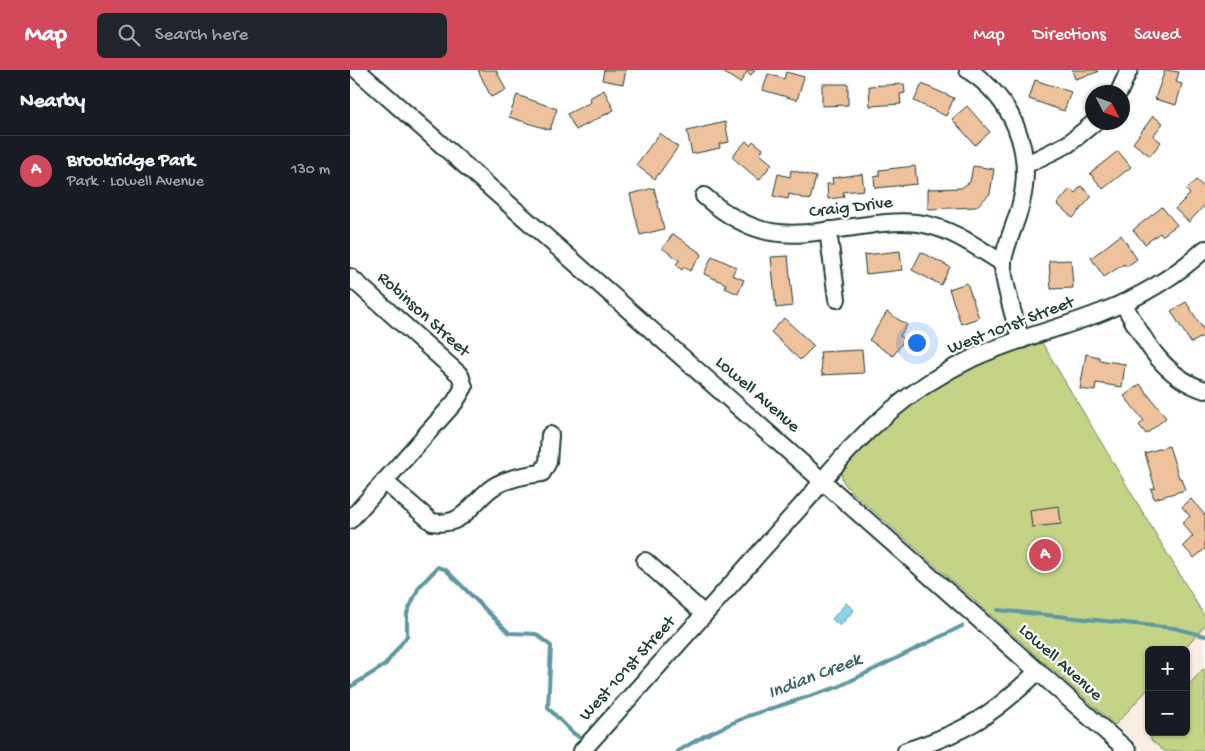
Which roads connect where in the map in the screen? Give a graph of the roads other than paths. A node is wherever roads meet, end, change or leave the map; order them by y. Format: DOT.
graph roads {
  1 [pos="357,70"];
  2 [pos="968,70"];
  3 [pos="1129,70"];
  4 [pos="1122,85"];
  5 [pos="1085,130"];
  6 [pos="1025,165"];
  7 [pos="704,196"];
  8 [pos="828,230"];
  9 [pos="1205,249"];
  10 [pos="1003,263"];
  11 [pos="350,277"];
  12 [pos="837,299"];
  13 [pos="1123,303"];
  14 [pos="1020,340"];
  15 [pos="1205,390"];
  16 [pos="550,436"];
  17 [pos="823,479"];
  18 [pos="384,482"];
  19 [pos="350,520"];
  20 [pos="645,561"];
  21 [pos="704,614"];
  22 [pos="1038,671"];
  23 [pos="582,751"];
  24 [pos="906,751"];
  25 [pos="1128,751"];
  1 -- 17 [label="street, Lowell Avenue"];
  2 -- 6 [label="street"];
  3 -- 4 [label="street"];
  5 -- 6 [label="street"];
  6 -- 10 [label="street"];
  7 -- 8 [label="street, Craig Drive"];
  8 -- 10 [label="street, Craig Drive"];
  8 -- 12 [label="street"];
  9 -- 13 [label="street, West 101st Street"];
  10 -- 14 [label="street"];
  11 -- 18 [label="street, Robinson Street"];
  13 -- 14 [label="street, West 101st Street"];
  13 -- 15 [label="street"];
  14 -- 17 [label="street, West 101st Street"];
  16 -- 18 [label="street"];
  17 -- 21 [label="street, West 101st Street"];
  17 -- 22 [label="street, Lowell Avenue"];
  18 -- 19 [label="street"];
  20 -- 21 [label="street, West 101st Street"];
  21 -- 23 [label="street, West 101st Street"];
  22 -- 24 [label="street"];
  22 -- 25 [label="street, Lowell Avenue"];
}
